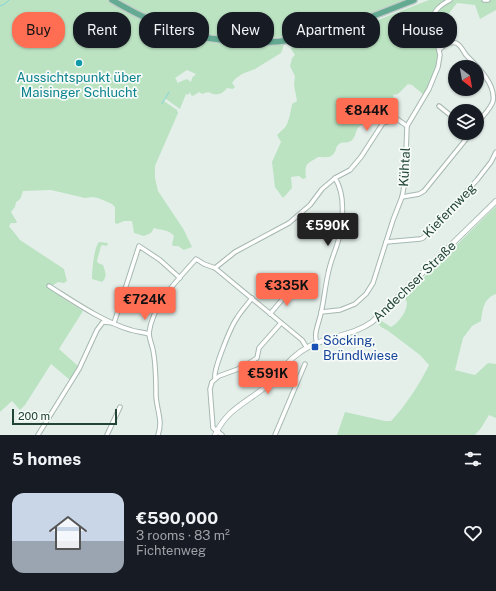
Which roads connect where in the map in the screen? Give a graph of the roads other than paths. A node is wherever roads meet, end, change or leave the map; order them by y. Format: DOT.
graph roads {
  1 [pos="112,0"];
  2 [pos="414,0"];
  3 [pos="450,0"];
  4 [pos="484,0"];
  5 [pos="488,0"];
  6 [pos="439,50"];
  7 [pos="494,104"];
  8 [pos="440,106"];
  9 [pos="448,113"];
  10 [pos="484,116"];
  11 [pos="407,126"];
  12 [pos="465,140"];
  13 [pos="496,152"];
  14 [pos="334,178"];
  15 [pos="402,197"];
  16 [pos="496,201"];
  17 [pos="386,242"];
  18 [pos="215,268"];
  19 [pos="180,278"];
  20 [pos="49,286"];
  21 [pos="291,289"];
  22 [pos="252,298"];
  23 [pos="321,312"];
  24 [pos="270,314"];
  25 [pos="114,323"];
  26 [pos="281,323"];
  27 [pos="149,334"];
  28 [pos="317,343"];
  29 [pos="307,348"];
  30 [pos="305,364"];
  31 [pos="215,378"];
  32 [pos="120,407"];
  33 [pos="216,434"];
  34 [pos="38,435"];
  35 [pos="107,435"];
  36 [pos="158,435"];
  37 [pos="222,435"];
  38 [pos="275,435"];
  1 -- 2 [label="main road"];
  3 -- 6 [label="street, Kühtal"];
  4 -- 5 [label="street"];
  6 -- 7 [label="street"];
  6 -- 11 [label="street, Kühtal"];
  7 -- 10 [label="street"];
  8 -- 9 [label="street"];
  11 -- 14 [label="street"];
  11 -- 15 [label="street, Kühtal"];
  12 -- 15 [label="street"];
  13 -- 17 [label="street, Kiefernweg"];
  14 -- 18 [label="street"];
  14 -- 23 [label="street"];
  15 -- 17 [label="street, Kühtal"];
  16 -- 28 [label="street, Andechser Straße"];
  17 -- 23 [label="street, Kühtal"];
  18 -- 19 [label="street"];
  18 -- 22 [label="street"];
  19 -- 25 [label="street"];
  19 -- 27 [label="street"];
  20 -- 25 [label="street"];
  21 -- 24 [label="street"];
  22 -- 24 [label="street"];
  22 -- 31 [label="street"];
  23 -- 28 [label="street"];
  24 -- 26 [label="street"];
  25 -- 27 [label="street"];
  25 -- 34 [label="street"];
  26 -- 29 [label="street"];
  26 -- 31 [label="street"];
  27 -- 36 [label="street"];
  28 -- 29 [label="street, Andechser Straße"];
  29 -- 33 [label="street, Andechser Straße"];
  30 -- 38 [label="street"];
  31 -- 33 [label="street"];
  32 -- 35 [label="street"];
  33 -- 37 [label="street"];
}
